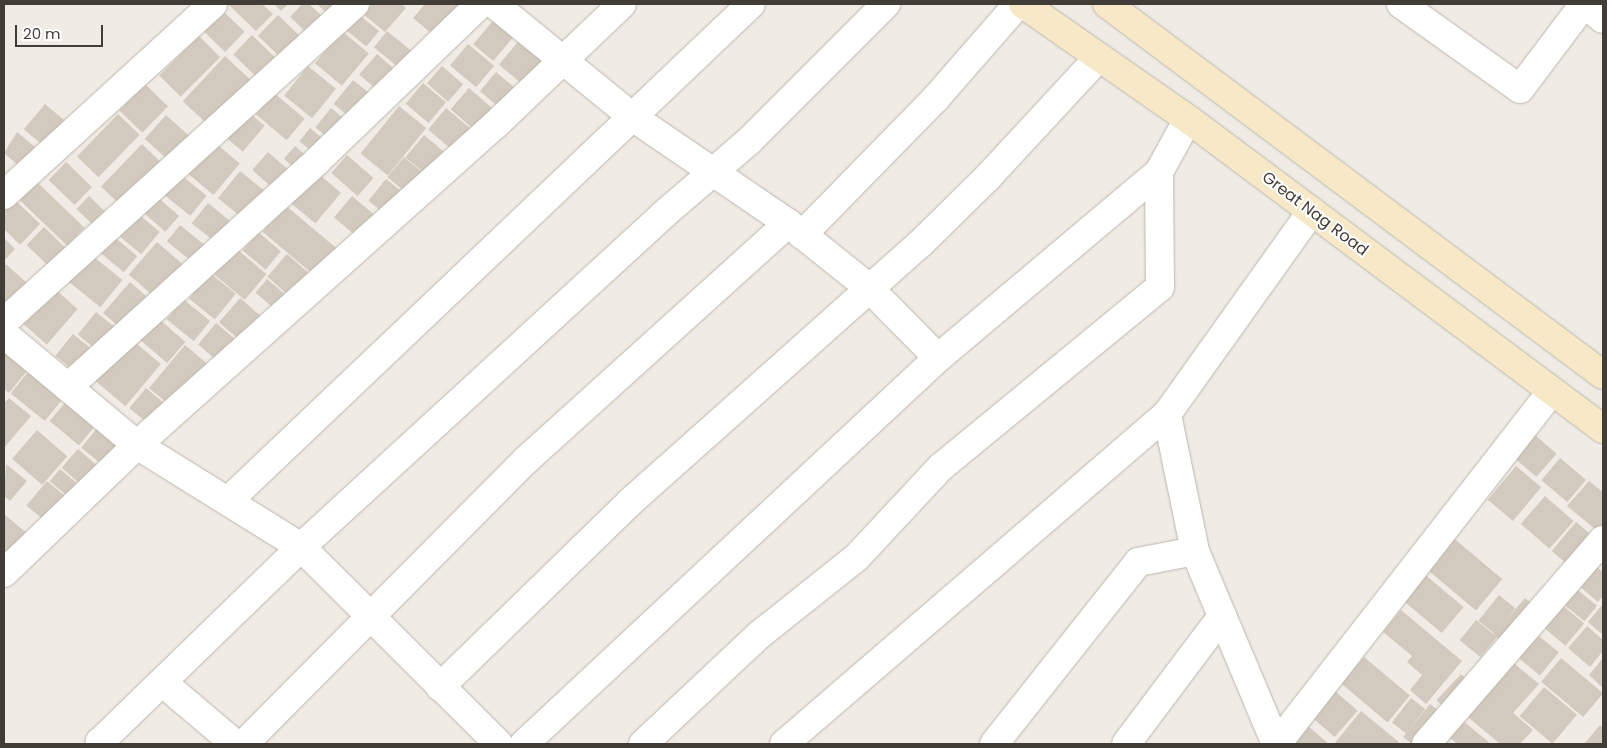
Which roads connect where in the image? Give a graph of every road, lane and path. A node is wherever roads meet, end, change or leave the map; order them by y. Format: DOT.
graph roads {
  1 [pos="213,4"];
  2 [pos="355,4"];
  3 [pos="480,4"];
  4 [pos="494,4"];
  5 [pos="622,4"];
  6 [pos="751,4"];
  7 [pos="886,4"];
  8 [pos="1018,4"];
  9 [pos="1023,4"];
  10 [pos="1107,4"];
  11 [pos="1401,4"];
  12 [pos="1585,4"];
  13 [pos="1603,19"];
  14 [pos="1099,57"];
  15 [pos="563,60"];
  16 [pos="634,118"];
  17 [pos="1188,119"];
  18 [pos="1159,172"];
  19 [pos="711,173"];
  20 [pos="4,196"];
  21 [pos="1312,211"];
  22 [pos="795,229"];
  23 [pos="868,288"];
  24 [pos="4,322"];
  25 [pos="4,334"];
  26 [pos="938,358"];
  27 [pos="1603,375"];
  28 [pos="68,387"];
  29 [pos="1552,391"];
  30 [pos="1167,414"];
  31 [pos="1603,430"];
  32 [pos="137,445"];
  33 [pos="228,501"];
  34 [pos="1603,540"];
  35 [pos="301,547"];
  36 [pos="1195,551"];
  37 [pos="4,574"];
  38 [pos="370,616"];
  39 [pos="1222,616"];
  40 [pos="162,682"];
  41 [pos="440,687"];
  42 [pos="100,743"];
  43 [pos="235,744"];
  44 [pos="244,744"];
  45 [pos="499,744"];
  46 [pos="524,744"];
  47 [pos="643,744"];
  48 [pos="784,744"];
  49 [pos="994,744"];
  50 [pos="1126,744"];
  51 [pos="1277,744"];
  52 [pos="1426,744"];
  1 -- 20 [label="street"];
  2 -- 24 [label="street"];
  3 -- 28 [label="street"];
  4 -- 15 [label="street"];
  5 -- 15 [label="street"];
  6 -- 16 [label="street"];
  7 -- 19 [label="street"];
  8 -- 22 [label="street"];
  9 -- 14 [label="main road, Great Nag Road"];
  10 -- 27 [label="main road"];
  11 -- 12 [label="street"];
  12 -- 13 [label="street"];
  14 -- 17 [label="main road, Great Nag Road"];
  14 -- 23 [label="street"];
  15 -- 16 [label="street"];
  15 -- 32 [label="street"];
  16 -- 19 [label="street"];
  16 -- 33 [label="street"];
  17 -- 18 [label="street"];
  17 -- 21 [label="main road, Great Nag Road"];
  18 -- 26 [label="street"];
  18 -- 47 [label="street"];
  19 -- 22 [label="street"];
  19 -- 35 [label="street"];
  21 -- 29 [label="main road, Great Nag Road"];
  21 -- 30 [label="street"];
  22 -- 23 [label="street"];
  22 -- 38 [label="street"];
  23 -- 26 [label="street"];
  23 -- 41 [label="street"];
  25 -- 28 [label="street"];
  26 -- 46 [label="street"];
  28 -- 32 [label="street"];
  29 -- 31 [label="main road, Great Nag Road"];
  29 -- 51 [label="street"];
  30 -- 36 [label="street"];
  30 -- 48 [label="street"];
  32 -- 33 [label="street"];
  32 -- 37 [label="street"];
  33 -- 35 [label="street"];
  34 -- 52 [label="street"];
  35 -- 38 [label="street"];
  35 -- 40 [label="street"];
  36 -- 39 [label="street"];
  36 -- 49 [label="street"];
  38 -- 41 [label="street"];
  38 -- 44 [label="street"];
  39 -- 50 [label="street"];
  39 -- 51 [label="street"];
  40 -- 42 [label="street"];
  40 -- 43 [label="street"];
  41 -- 45 [label="street"];
}
